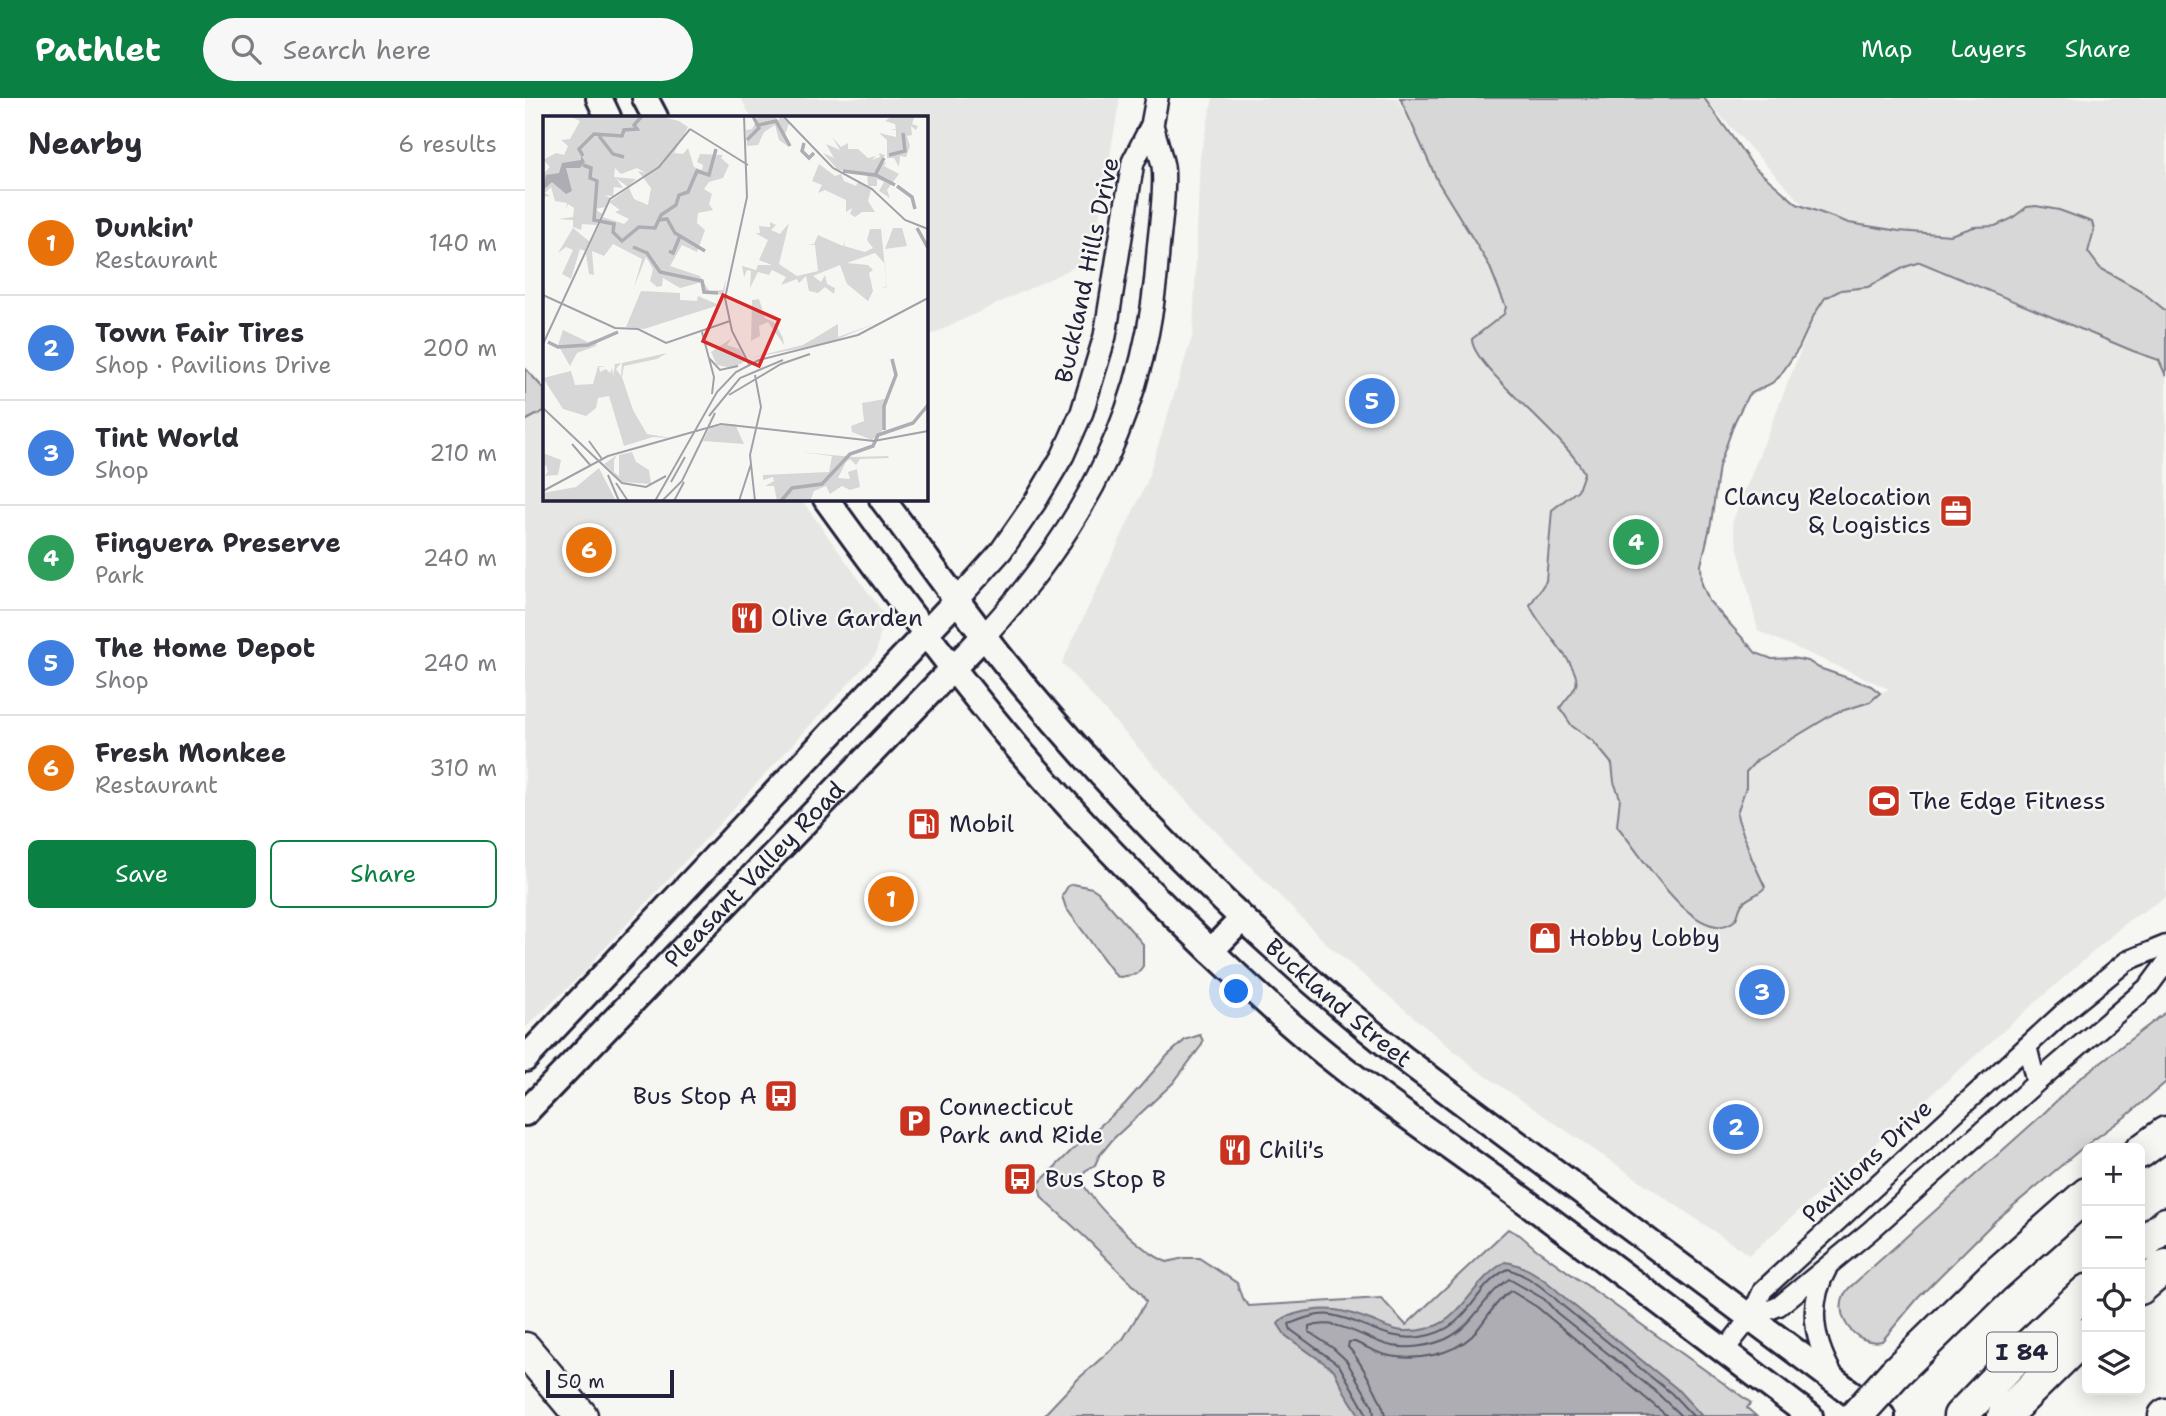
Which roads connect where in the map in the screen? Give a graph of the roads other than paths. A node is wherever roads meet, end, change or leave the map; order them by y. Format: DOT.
graph roads {
  1 [pos="599,98"];
  2 [pos="645,98"];
  3 [pos="1157,98"];
  4 [pos="608,116"];
  5 [pos="654,116"];
  6 [pos="1152,125"];
  7 [pos="827,500"];
  8 [pos="883,500"];
  9 [pos="957,600"];
  10 [pos="926,632"];
  11 [pos="984,636"];
  12 [pos="953,667"];
  13 [pos="673,902"];
  14 [pos="1242,919"];
  15 [pos="691,940"];
  16 [pos="2166,945"];
  17 [pos="1211,951"];
  18 [pos="2166,963"];
  19 [pos="2027,1046"];
  20 [pos="525,1059"];
  21 [pos="2036,1083"];
  22 [pos="525,1113"];
  23 [pos="2166,1133"];
  24 [pos="2145,1148"];
  25 [pos="2082,1198"];
  26 [pos="2166,1224"];
  27 [pos="2145,1242"];
  28 [pos="1830,1263"];
  29 [pos="2166,1266"];
  30 [pos="2145,1284"];
  31 [pos="2082,1297"];
  32 [pos="1750,1318"];
  33 [pos="2082,1339"];
  34 [pos="525,1349"];
  35 [pos="1724,1351"];
  36 [pos="1840,1386"];
  37 [pos="581,1416"];
  38 [pos="1810,1416"];
  39 [pos="1856,1416"];
  40 [pos="1882,1416"];
  41 [pos="1960,1416"];
  42 [pos="2004,1416"];
  1 -- 4 [label="main road"];
  2 -- 5 [label="main road"];
  3 -- 6 [label="street, Buckland Hills Drive"];
  6 -- 9 [label="street, Buckland Hills Drive"];
  6 -- 11 [label="street, Buckland Hills Drive"];
  7 -- 10 [label="main road, Buckland Street"];
  8 -- 9 [label="main road, Buckland Street"];
  9 -- 10 [label="main road, Pleasant Valley Road"];
  9 -- 11 [label="main road, Buckland Street"];
  10 -- 12 [label="main road, Buckland Street"];
  10 -- 13 [label="main road, Pleasant Valley Road"];
  11 -- 12 [label="main road, Pleasant Valley Road"];
  11 -- 14 [label="main road, Buckland Street"];
  12 -- 15 [label="main road, Pleasant Valley Road"];
  12 -- 17 [label="main road, Buckland Street"];
  13 -- 15 [label="main road"];
  13 -- 20 [label="main road, Pleasant Valley Road"];
  14 -- 17 [label="main road"];
  14 -- 32 [label="main road, Buckland Street"];
  15 -- 22 [label="main road, Pleasant Valley Road"];
  16 -- 19 [label="street, Pavilions Drive"];
  17 -- 35 [label="main road, Buckland Street"];
  18 -- 21 [label="street, Pavilions Drive"];
  19 -- 21 [label="street"];
  19 -- 32 [label="street, Pavilions Drive"];
  21 -- 28 [label="street, Pavilions Drive"];
  23 -- 24 [label="highway"];
  25 -- 39 [label="highway, bridge"];
  26 -- 27 [label="highway"];
  28 -- 32 [label="street, Pavilions Drive"];
  28 -- 36 [label="street, Pavilions Drive"];
  29 -- 30 [label="highway"];
  31 -- 41 [label="highway, I 84"];
  32 -- 35 [label="street, Pavilions Drive"];
  32 -- 36 [label="main road, Buckland Street"];
  33 -- 42 [label="highway"];
  34 -- 37 [label="highway"];
  35 -- 38 [label="main road, Buckland Street"];
  36 -- 40 [label="main road, Buckland Street"];
}
